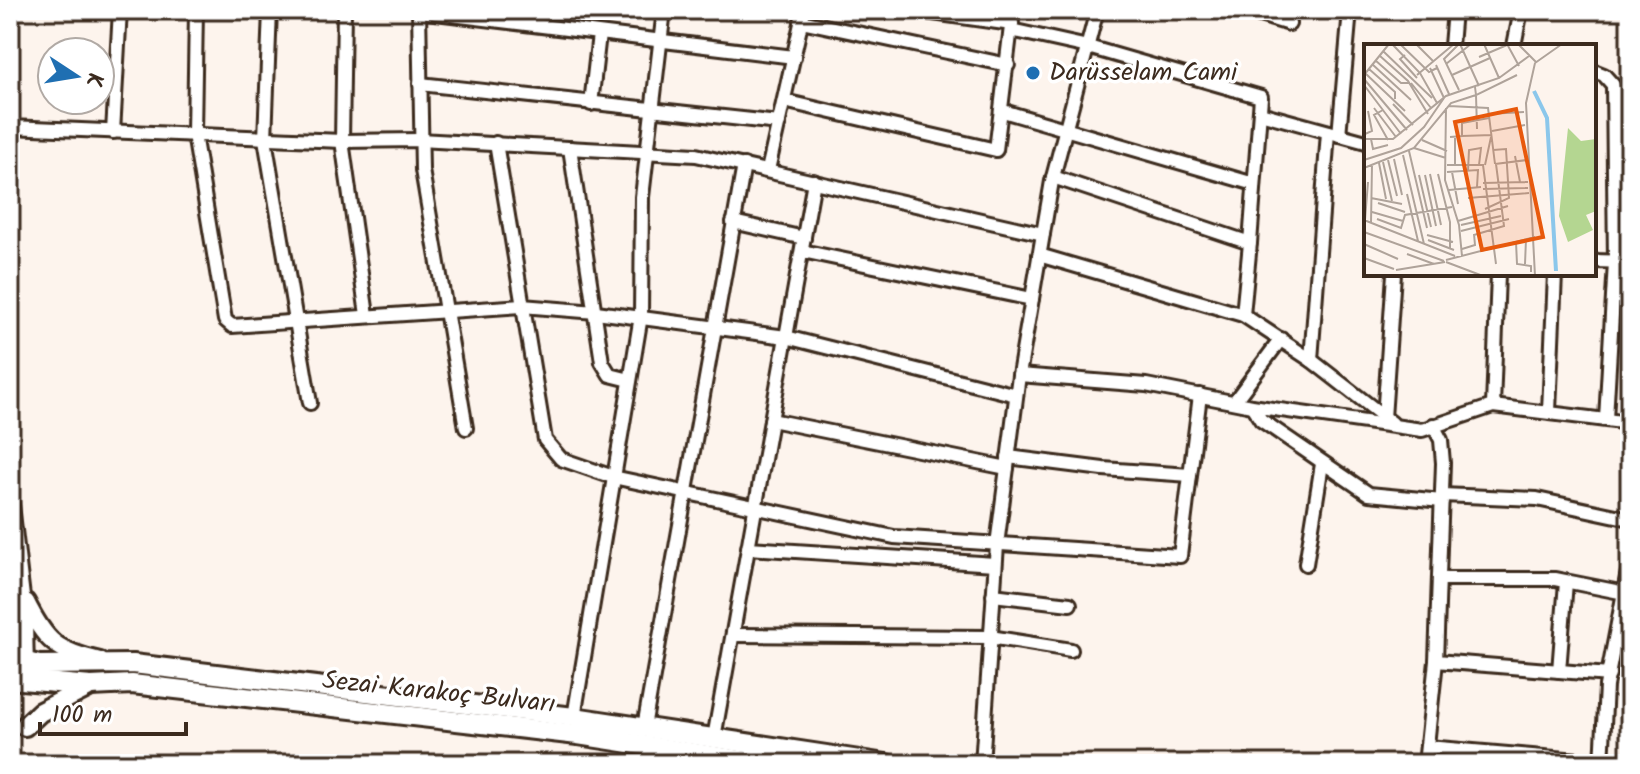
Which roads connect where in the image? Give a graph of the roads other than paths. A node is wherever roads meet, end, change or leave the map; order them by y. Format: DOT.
graph roads {
  1 [pos="120,10"];
  2 [pos="196,10"];
  3 [pos="270,10"];
  4 [pos="344,10"];
  5 [pos="419,10"];
  6 [pos="664,10"];
  7 [pos="911,10"];
  8 [pos="1013,10"];
  9 [pos="1097,10"];
  10 [pos="1243,10"];
  11 [pos="1350,10"];
  12 [pos="1454,10"];
  13 [pos="1521,10"];
  14 [pos="802,15"];
  15 [pos="1289,24"];
  16 [pos="1012,27"];
  17 [pos="599,34"];
  18 [pos="660,39"];
  19 [pos="1450,44"];
  20 [pos="1514,44"];
  21 [pos="1088,47"];
  22 [pos="794,57"];
  23 [pos="1008,65"];
  24 [pos="1596,72"];
  25 [pos="420,84"];
  26 [pos="784,101"];
  27 [pos="591,104"];
  28 [pos="650,111"];
  29 [pos="1003,111"];
  30 [pos="1260,113"];
  31 [pos="779,123"];
  32 [pos="10,127"];
  33 [pos="1066,128"];
  34 [pos="113,132"];
  35 [pos="194,134"];
  36 [pos="1334,134"];
  37 [pos="265,139"];
  38 [pos="419,140"];
  39 [pos="342,141"];
  40 [pos="1364,142"];
  41 [pos="496,143"];
  42 [pos="570,148"];
  43 [pos="646,153"];
  44 [pos="744,165"];
  45 [pos="768,170"];
  46 [pos="1053,177"];
  47 [pos="814,181"];
  48 [pos="1254,184"];
  49 [pos="733,222"];
  50 [pos="1043,234"];
  51 [pos="1250,243"];
  52 [pos="803,244"];
  53 [pos="1039,255"];
  54 [pos="1596,261"];
  55 [pos="1615,262"];
  56 [pos="1630,262"];
  57 [pos="1394,276"];
  58 [pos="1498,276"];
  59 [pos="1555,276"];
  60 [pos="1032,299"];
  61 [pos="522,306"];
  62 [pos="446,310"];
  63 [pos="596,312"];
  64 [pos="367,315"];
  65 [pos="1243,315"];
  66 [pos="641,316"];
  67 [pos="297,321"];
  68 [pos="714,325"];
  69 [pos="786,337"];
  70 [pos="1281,339"];
  71 [pos="1311,360"];
  72 [pos="1019,375"];
  73 [pos="630,380"];
  74 [pos="1016,395"];
  75 [pos="1200,395"];
  76 [pos="1234,402"];
  77 [pos="310,403"];
  78 [pos="1252,406"];
  79 [pos="1493,406"];
  80 [pos="1549,411"];
  81 [pos="1606,419"];
  82 [pos="771,420"];
  83 [pos="1389,421"];
  84 [pos="1630,423"];
  85 [pos="1433,425"];
  86 [pos="466,428"];
  87 [pos="1007,463"];
  88 [pos="1322,464"];
  89 [pos="1190,475"];
  90 [pos="613,477"];
  91 [pos="684,493"];
  92 [pos="1442,498"];
  93 [pos="10,505"];
  94 [pos="756,508"];
  95 [pos="1630,519"];
  96 [pos="997,545"];
  97 [pos="748,548"];
  98 [pos="1630,561"];
  99 [pos="14,564"];
  100 [pos="995,564"];
  101 [pos="1306,564"];
  102 [pos="1440,579"];
  103 [pos="1566,582"];
  104 [pos="1625,593"];
  105 [pos="993,595"];
  106 [pos="22,599"];
  107 [pos="1070,604"];
  108 [pos="12,620"];
  109 [pos="734,635"];
  110 [pos="990,637"];
  111 [pos="1071,650"];
  112 [pos="1436,661"];
  113 [pos="105,663"];
  114 [pos="24,671"];
  115 [pos="1559,671"];
  116 [pos="1609,675"];
  117 [pos="91,686"];
  118 [pos="574,717"];
  119 [pos="25,726"];
  120 [pos="644,727"];
  121 [pos="714,738"];
  122 [pos="1427,747"];
  123 [pos="1602,763"];
  124 [pos="766,764"];
  125 [pos="886,764"];
  126 [pos="982,764"];
  127 [pos="1425,764"];
  1 -- 34 [label="street"];
  2 -- 35 [label="street"];
  3 -- 37 [label="street"];
  4 -- 39 [label="street"];
  5 -- 17 [label="street"];
  5 -- 25 [label="street"];
  6 -- 18 [label="street"];
  7 -- 16 [label="street"];
  8 -- 16 [label="street"];
  9 -- 21 [label="street"];
  10 -- 15 [label="street"];
  11 -- 36 [label="street"];
  12 -- 19 [label="street"];
  13 -- 20 [label="street"];
  14 -- 22 [label="street"];
  14 -- 23 [label="street"];
  16 -- 21 [label="street"];
  16 -- 23 [label="street"];
  17 -- 18 [label="street"];
  17 -- 27 [label="street"];
  18 -- 22 [label="street"];
  18 -- 28 [label="street"];
  21 -- 30 [label="street"];
  21 -- 33 [label="street"];
  22 -- 26 [label="street"];
  23 -- 29 [label="street"];
  24 -- 55 [label="street"];
  25 -- 27 [label="street"];
  25 -- 38 [label="street"];
  26 -- 29 [label="street"];
  26 -- 31 [label="street"];
  27 -- 28 [label="street"];
  28 -- 31 [label="street"];
  28 -- 43 [label="street"];
  29 -- 33 [label="street"];
  30 -- 36 [label="street"];
  30 -- 48 [label="street"];
  31 -- 45 [label="street"];
  32 -- 34 [label="street"];
  33 -- 46 [label="street"];
  33 -- 48 [label="street"];
  34 -- 35 [label="street"];
  35 -- 37 [label="street"];
  35 -- 67 [label="street"];
  36 -- 40 [label="street"];
  36 -- 71 [label="street"];
  37 -- 39 [label="street"];
  37 -- 67 [label="street"];
  38 -- 39 [label="street"];
  38 -- 41 [label="street"];
  38 -- 62 [label="street"];
  39 -- 64 [label="street"];
  41 -- 42 [label="street"];
  41 -- 61 [label="street"];
  42 -- 43 [label="street"];
  42 -- 63 [label="street"];
  43 -- 44 [label="street"];
  43 -- 66 [label="street"];
  44 -- 45 [label="street"];
  44 -- 49 [label="street"];
  45 -- 47 [label="street"];
  46 -- 50 [label="street"];
  46 -- 51 [label="street"];
  47 -- 50 [label="street"];
  47 -- 52 [label="street"];
  48 -- 51 [label="street"];
  49 -- 52 [label="street"];
  49 -- 68 [label="street"];
  50 -- 53 [label="street"];
  51 -- 65 [label="street"];
  52 -- 60 [label="street"];
  52 -- 69 [label="street"];
  53 -- 60 [label="street"];
  53 -- 65 [label="street"];
  54 -- 55 [label="street"];
  55 -- 56 [label="street"];
  55 -- 81 [label="street"];
  57 -- 83 [label="street"];
  58 -- 79 [label="street"];
  59 -- 80 [label="street"];
  60 -- 72 [label="street"];
  61 -- 62 [label="street"];
  61 -- 63 [label="street"];
  61 -- 90 [label="street"];
  62 -- 64 [label="street"];
  62 -- 86 [label="street"];
  63 -- 66 [label="street"];
  63 -- 73 [label="street"];
  64 -- 67 [label="street"];
  65 -- 70 [label="street"];
  66 -- 68 [label="street"];
  66 -- 73 [label="street"];
  67 -- 77 [label="street"];
  68 -- 69 [label="street"];
  68 -- 91 [label="street"];
  69 -- 74 [label="street"];
  69 -- 82 [label="street"];
  70 -- 71 [label="street"];
  70 -- 76 [label="street"];
  71 -- 83 [label="street"];
  72 -- 74 [label="street"];
  72 -- 75 [label="street"];
  73 -- 90 [label="street"];
  74 -- 87 [label="street"];
  75 -- 76 [label="street"];
  75 -- 89 [label="street"];
  76 -- 78 [label="street"];
  78 -- 83 [label="street"];
  78 -- 88 [label="street"];
  79 -- 80 [label="street"];
  79 -- 85 [label="street"];
  80 -- 81 [label="street"];
  81 -- 84 [label="street"];
  82 -- 87 [label="street"];
  82 -- 94 [label="street"];
  83 -- 85 [label="street"];
  85 -- 92 [label="street"];
  87 -- 89 [label="street"];
  87 -- 96 [label="street"];
  88 -- 92 [label="street"];
  88 -- 101 [label="street"];
  89 -- 96 [label="street"];
  90 -- 91 [label="street"];
  90 -- 118 [label="street"];
  91 -- 94 [label="street"];
  91 -- 120 [label="street"];
  92 -- 95 [label="street"];
  92 -- 102 [label="street"];
  93 -- 99 [label="main road"];
  94 -- 96 [label="street"];
  94 -- 97 [label="street"];
  96 -- 100 [label="street"];
  97 -- 100 [label="street"];
  97 -- 109 [label="street"];
  98 -- 104 [label="street"];
  99 -- 106 [label="main road"];
  100 -- 105 [label="street"];
  102 -- 103 [label="street"];
  102 -- 112 [label="street"];
  103 -- 104 [label="street"];
  103 -- 115 [label="street"];
  104 -- 116 [label="street"];
  105 -- 107 [label="street"];
  105 -- 110 [label="street"];
  106 -- 108 [label="main road"];
  106 -- 113 [label="main road"];
  106 -- 114 [label="main road"];
  109 -- 110 [label="street"];
  109 -- 121 [label="street"];
  110 -- 111 [label="street"];
  110 -- 126 [label="street"];
  112 -- 115 [label="street"];
  112 -- 122 [label="street"];
  113 -- 114 [label="main road"];
  113 -- 118 [label="main road"];
  114 -- 117 [label="main road, Sezai Karakoç Bulvarı"];
  115 -- 116 [label="street"];
  116 -- 123 [label="street"];
  117 -- 119 [label="main road"];
  117 -- 124 [label="main road, Sezai Karakoç Bulvarı"];
  118 -- 120 [label="main road"];
  120 -- 121 [label="main road"];
  121 -- 125 [label="main road"];
  122 -- 123 [label="street"];
  122 -- 127 [label="street"];
}
